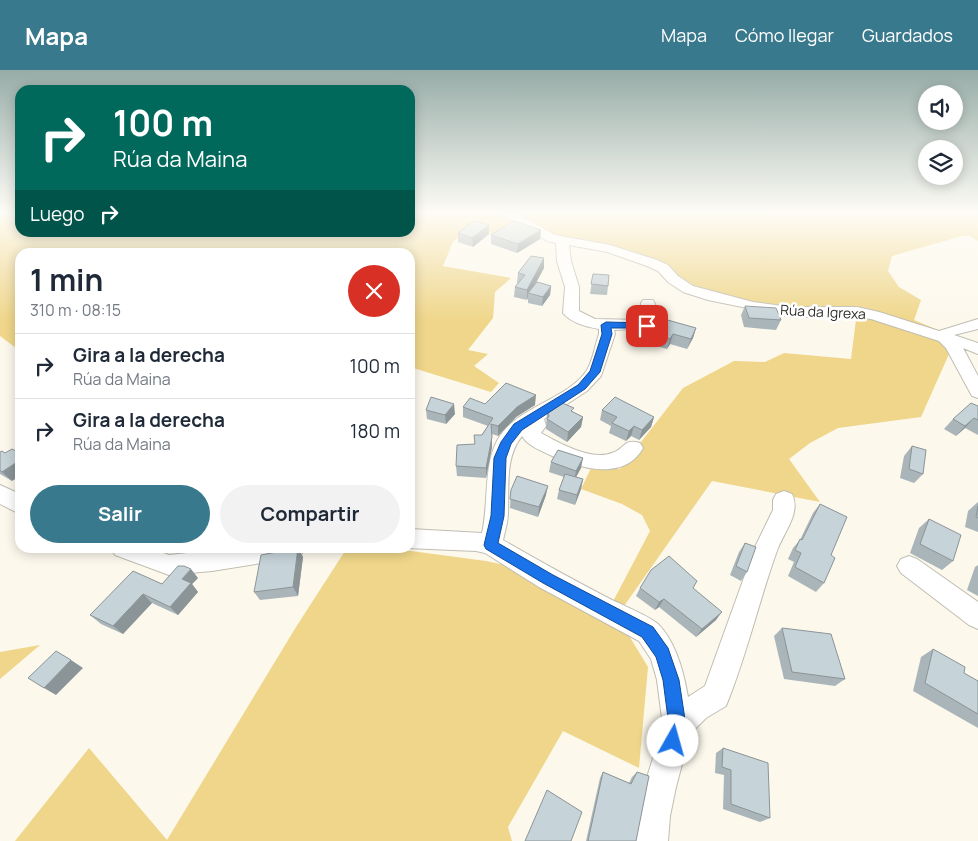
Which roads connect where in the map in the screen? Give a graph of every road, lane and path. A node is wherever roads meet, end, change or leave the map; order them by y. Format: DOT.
graph roads {
  1 [pos="563,249"];
  2 [pos="610,249"];
  3 [pos="648,303"];
  4 [pos="978,324"];
  5 [pos="606,325"];
  6 [pos="945,338"];
  7 [pos="978,349"];
  8 [pos="978,392"];
  9 [pos="531,417"];
  10 [pos="633,448"];
  11 [pos="0,493"];
  12 [pos="784,500"];
  13 [pos="15,502"];
  14 [pos="415,539"];
  15 [pos="491,545"];
  16 [pos="146,553"];
  17 [pos="262,553"];
  18 [pos="909,566"];
  19 [pos="978,617"];
  20 [pos="678,726"];
  21 [pos="652,841"];
  1 -- 5 [label="street"];
  2 -- 6 [label="street, Rúa da Igrexa"];
  3 -- 5 [label="street"];
  4 -- 6 [label="street"];
  5 -- 9 [label="street"];
  6 -- 7 [label="street, Rúa da Igrexa"];
  6 -- 8 [label="street"];
  9 -- 10 [label="street"];
  9 -- 15 [label="street"];
  11 -- 13 [label="street"];
  12 -- 20 [label="street"];
  14 -- 15 [label="street"];
  15 -- 20 [label="street"];
  16 -- 17 [label="street"];
  18 -- 19 [label="street"];
  20 -- 21 [label="street"];
}
